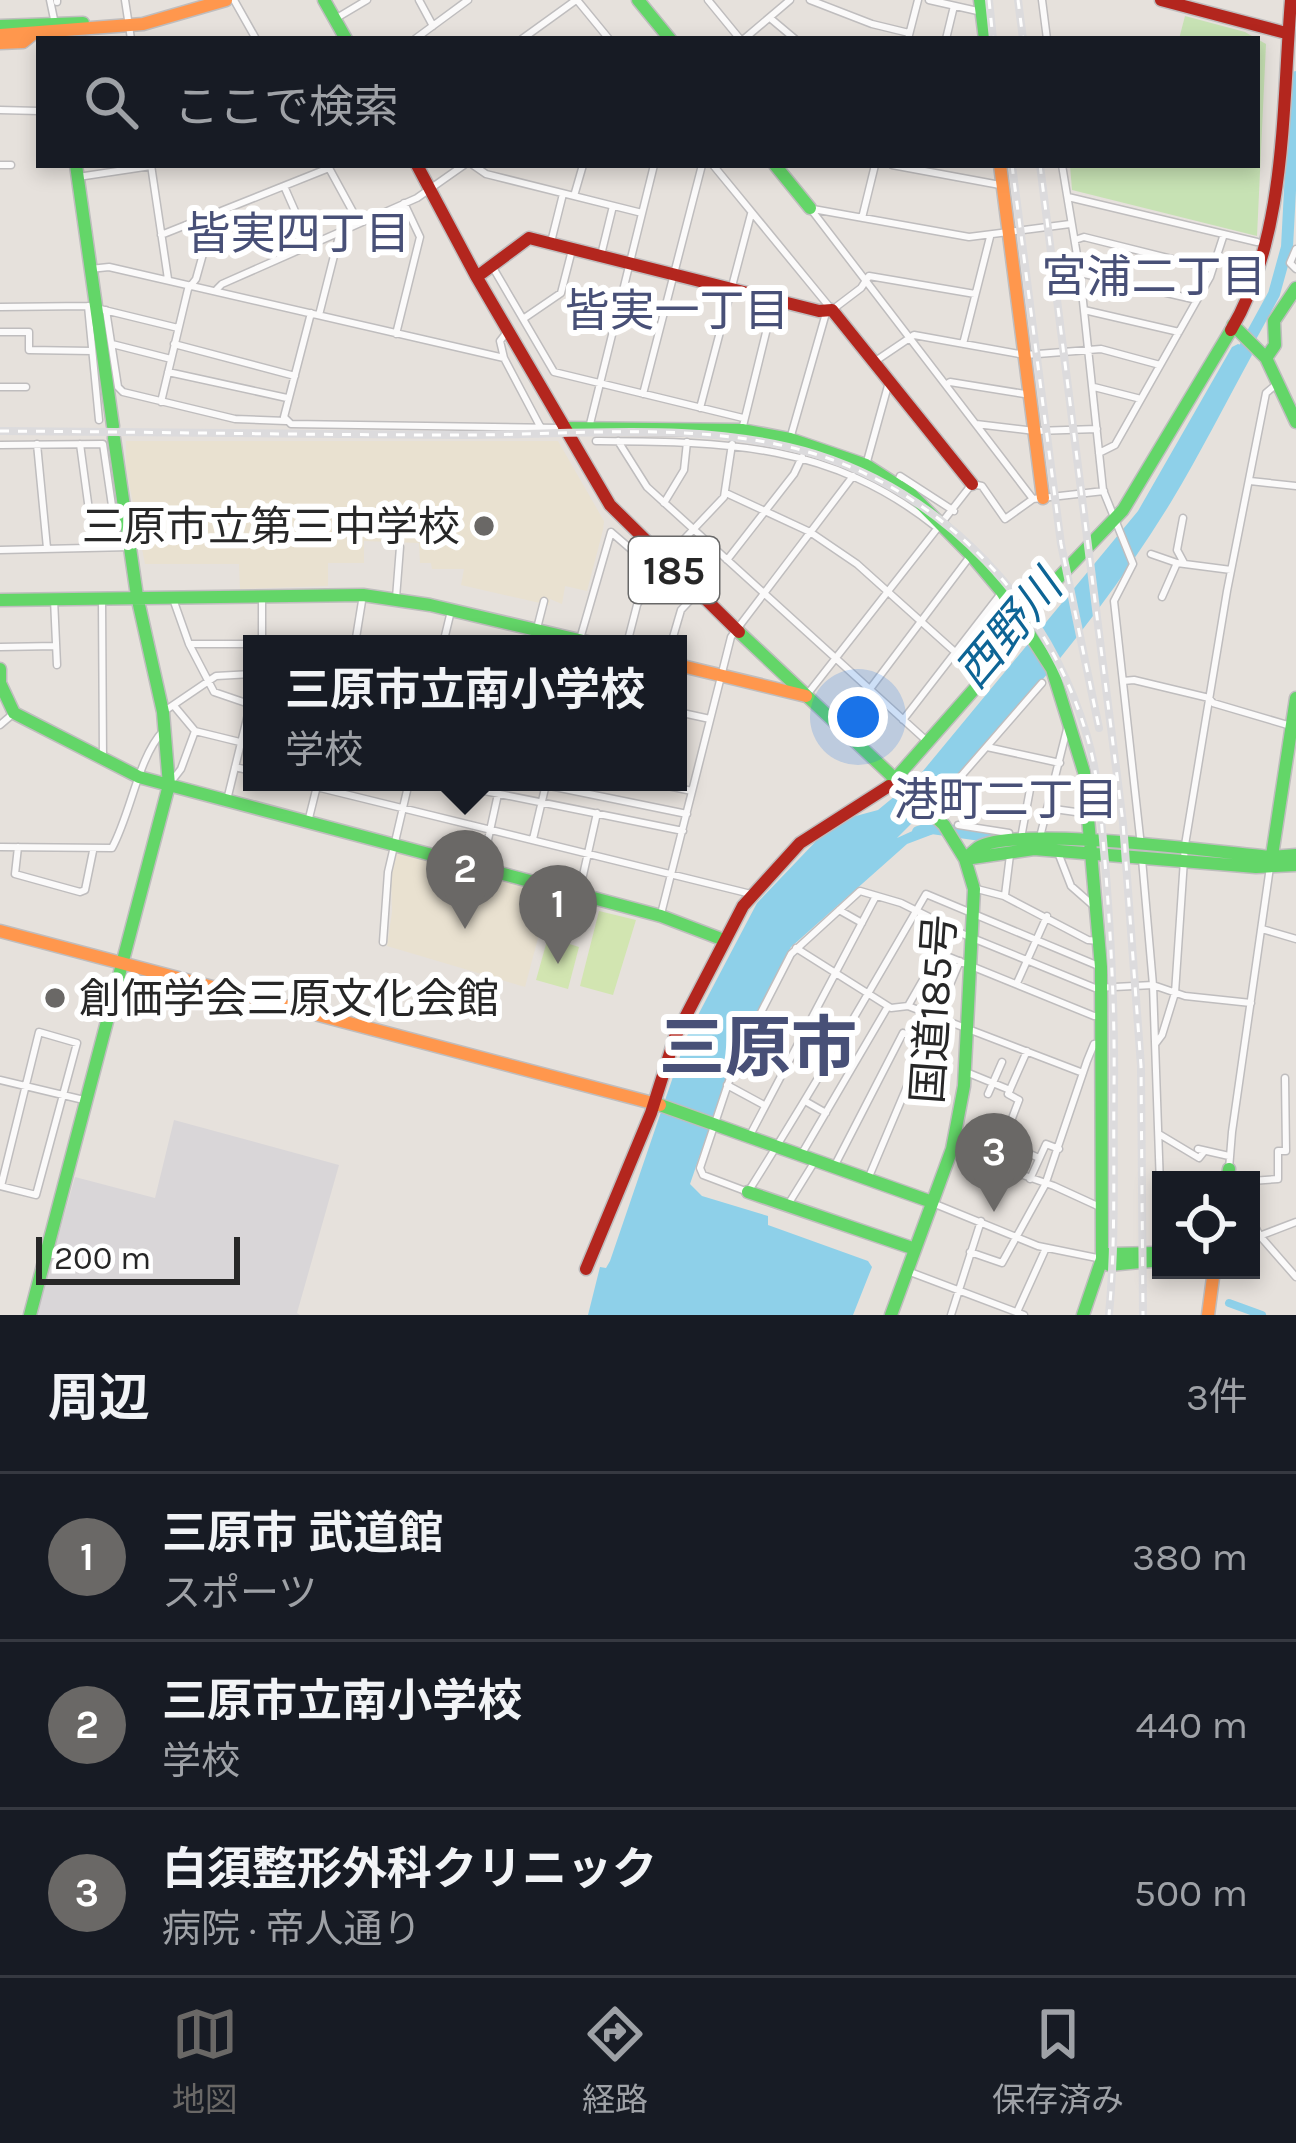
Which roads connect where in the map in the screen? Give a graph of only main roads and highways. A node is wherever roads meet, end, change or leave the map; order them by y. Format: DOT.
graph roads {
  1 [pos="206,0"];
  2 [pos="230,0"];
  3 [pos="324,0"];
  4 [pos="638,0"];
  5 [pos="1161,0"];
  6 [pos="1291,0"];
  7 [pos="981,6"];
  8 [pos="130,29"];
  9 [pos="0,30"];
  10 [pos="57,32"];
  11 [pos="1286,33"];
  12 [pos="344,36"];
  13 [pos="668,36"];
  14 [pos="985,36"];
  15 [pos="419,168"];
  16 [pos="777,168"];
  17 [pos="1000,168"];
  18 [pos="77,171"];
  19 [pos="430,189"];
  20 [pos="810,208"];
  21 [pos="487,269"];
  22 [pos="1296,288"];
  23 [pos="1238,328"];
  24 [pos="1262,353"];
  25 [pos="1296,422"];
  26 [pos="563,428"];
  27 [pos="972,484"];
  28 [pos="1038,499"];
  29 [pos="137,596"];
  30 [pos="0,600"];
  31 [pos="1027,629"];
  32 [pos="526,635"];
  33 [pos="687,667"];
  34 [pos="0,669"];
  35 [pos="0,683"];
  36 [pos="806,696"];
  37 [pos="1296,698"];
  38 [pos="1292,757"];
  39 [pos="900,784"];
  40 [pos="169,785"];
  41 [pos="1013,843"];
  42 [pos="1090,848"];
  43 [pos="1296,855"];
  44 [pos="965,859"];
  45 [pos="1270,862"];
  46 [pos="1296,865"];
  47 [pos="0,931"];
  48 [pos="724,940"];
  49 [pos="124,963"];
  50 [pos="657,1104"];
  51 [pos="748,1192"];
  52 [pos="932,1202"];
  53 [pos="915,1249"];
  54 [pos="1102,1259"];
  55 [pos="1152,1263"];
  56 [pos="586,1268"];
  57 [pos="1213,1279"];
  58 [pos="30,1315"];
  59 [pos="891,1315"];
  60 [pos="1083,1315"];
  61 [pos="1208,1315"];
  1 -- 8 [label="main road"];
  2 -- 8 [label="main road"];
  3 -- 12 [label="main road"];
  4 -- 13 [label="main road"];
  5 -- 11 [label="main road"];
  6 -- 11 [label="main road"];
  7 -- 14 [label="main road"];
  8 -- 10 [label="main road"];
  9 -- 10 [label="main road"];
  11 -- 23 [label="main road"];
  15 -- 19 [label="main road, 国道185号 / 185"];
  16 -- 20 [label="main road"];
  17 -- 28 [label="main road"];
  18 -- 29 [label="main road"];
  19 -- 21 [label="main road, 国道185号 / 185"];
  19 -- 26 [label="main road, 国道185号 / 185"];
  21 -- 26 [label="main road, 国道185号 / 185"];
  21 -- 27 [label="main road"];
  22 -- 24 [label="main road"];
  23 -- 24 [label="main road"];
  23 -- 31 [label="main road"];
  24 -- 25 [label="main road"];
  26 -- 31 [label="main road"];
  26 -- 36 [label="main road, 国道185号 / 185"];
  29 -- 30 [label="main road"];
  29 -- 32 [label="main road"];
  29 -- 40 [label="main road"];
  31 -- 39 [label="main road"];
  31 -- 42 [label="main road"];
  33 -- 36 [label="main road"];
  34 -- 35 [label="main road"];
  35 -- 40 [label="main road"];
  36 -- 39 [label="main road, 国道185号 / 185"];
  37 -- 38 [label="main road"];
  38 -- 45 [label="main road"];
  39 -- 44 [label="main road, 国道185号 / 185"];
  39 -- 48 [label="main road"];
  40 -- 48 [label="main road"];
  40 -- 49 [label="main road"];
  41 -- 42 [label="main road"];
  41 -- 42 [label="main road"];
  41 -- 44 [label="main road"];
  42 -- 45 [label="main road"];
  42 -- 54 [label="main road"];
  43 -- 45 [label="main road"];
  44 -- 52 [label="main road, 国道185号 / 185"];
  45 -- 46 [label="main road"];
  47 -- 49 [label="main road"];
  48 -- 50 [label="main road"];
  49 -- 50 [label="main road"];
  49 -- 58 [label="main road"];
  50 -- 52 [label="main road"];
  50 -- 56 [label="main road"];
  51 -- 53 [label="main road"];
  52 -- 53 [label="main road, 国道185号 / 185"];
  53 -- 59 [label="main road, 国道185号 / 185"];
  54 -- 55 [label="main road"];
  54 -- 60 [label="main road"];
  57 -- 61 [label="main road"];
}
